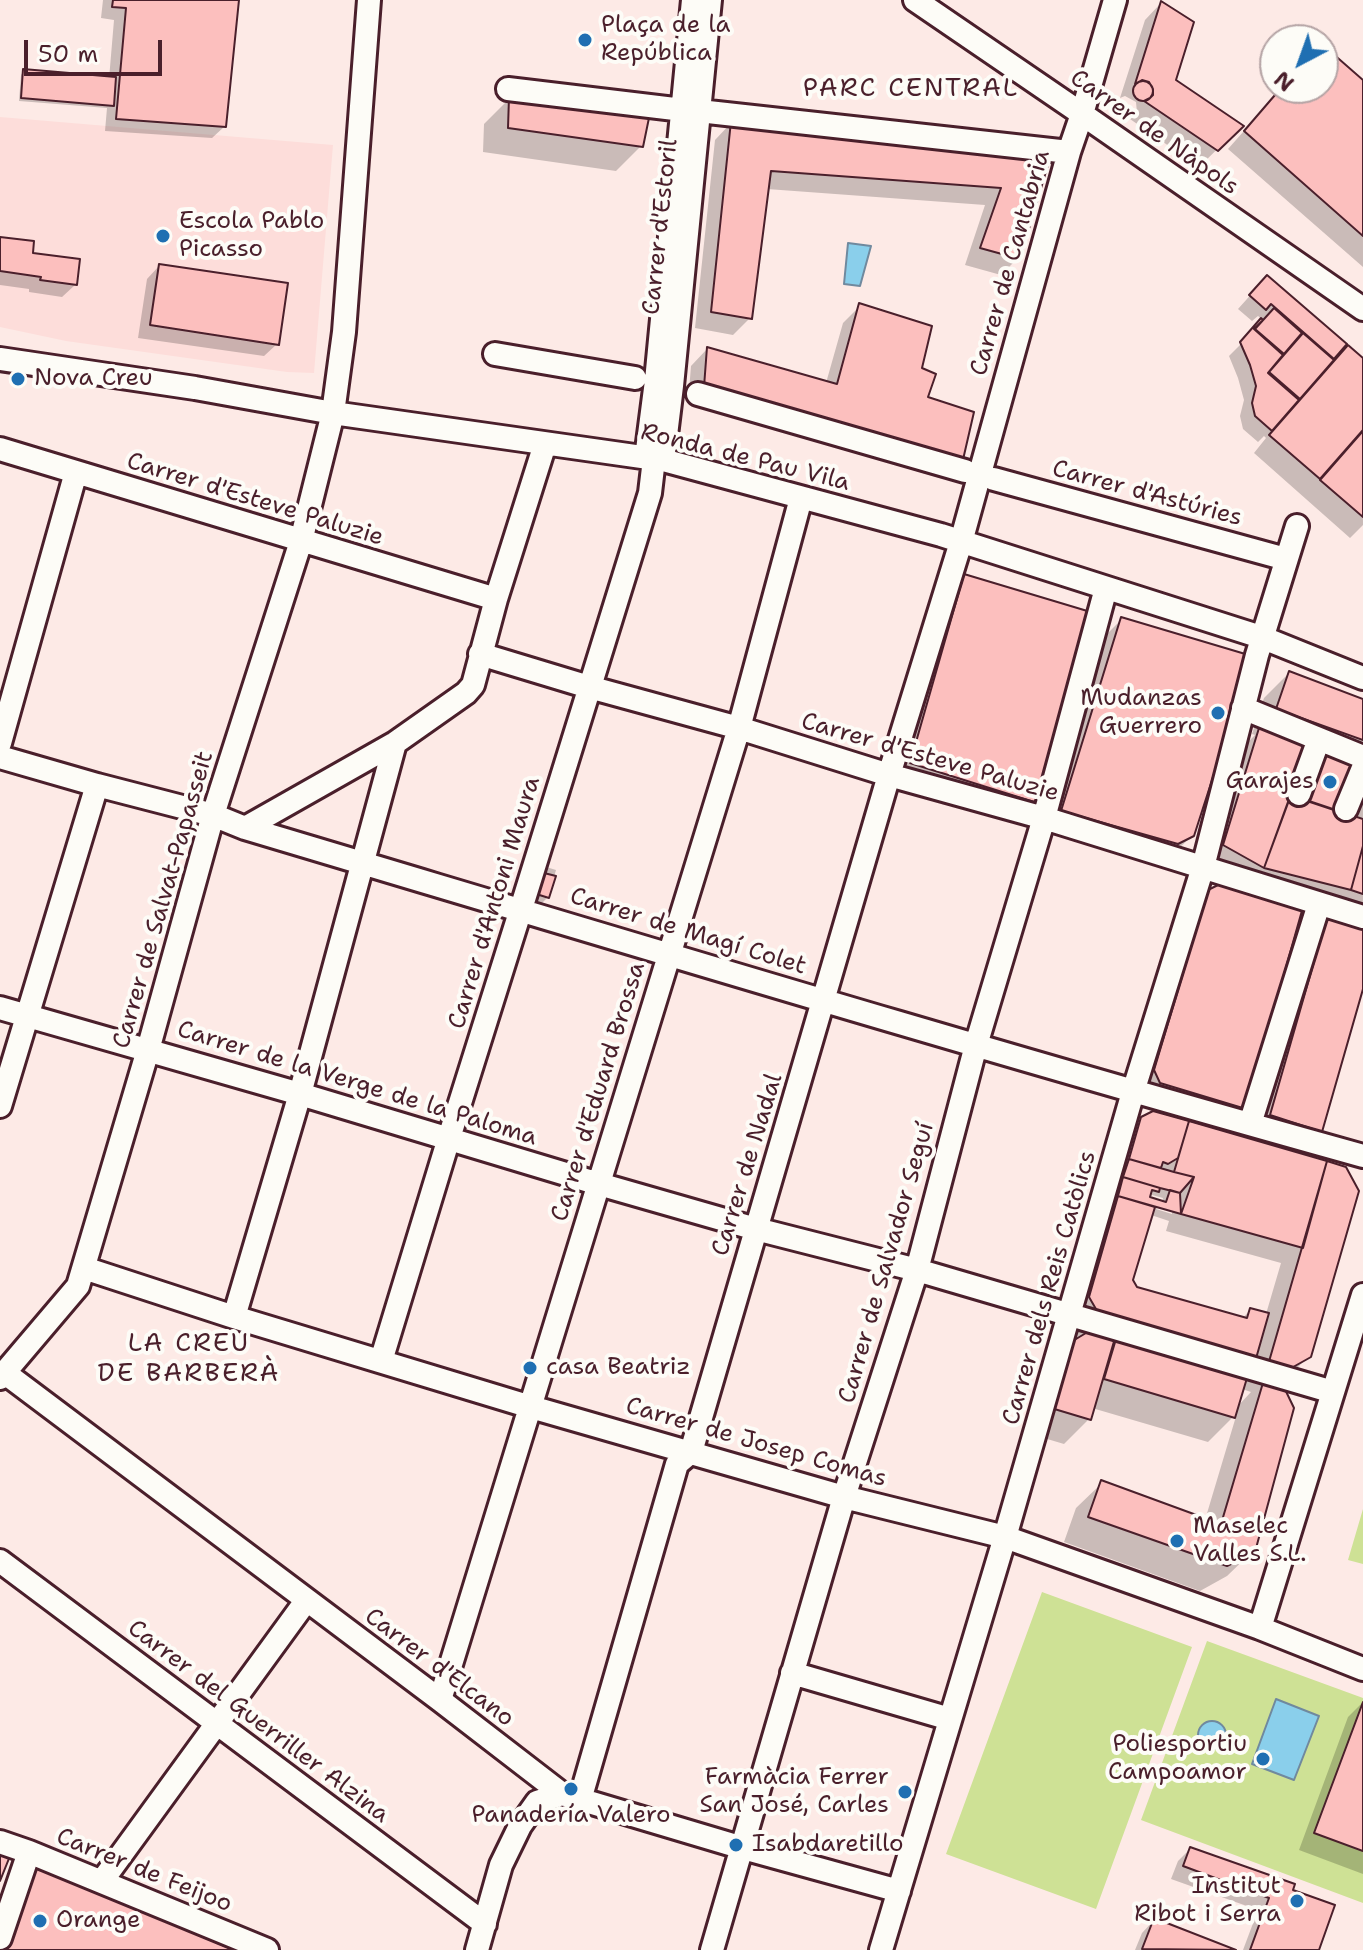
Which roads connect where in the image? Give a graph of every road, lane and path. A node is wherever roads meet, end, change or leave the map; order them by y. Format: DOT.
graph roads {
  1 [pos="369,0"];
  2 [pos="693,0"];
  3 [pos="710,0"];
  4 [pos="915,0"];
  5 [pos="1115,0"];
  6 [pos="508,89"];
  7 [pos="691,110"];
  8 [pos="1082,114"];
  9 [pos="1069,152"];
  10 [pos="1363,309"];
  11 [pos="495,354"];
  12 [pos="0,359"];
  13 [pos="635,378"];
  14 [pos="698,394"];
  15 [pos="333,413"];
  16 [pos="545,444"];
  17 [pos="0,449"];
  18 [pos="654,459"];
  19 [pos="965,471"];
  20 [pos="76,472"];
  21 [pos="994,479"];
  22 [pos="801,498"];
  23 [pos="1297,526"];
  24 [pos="301,541"];
  25 [pos="961,542"];
  26 [pos="1286,559"];
  27 [pos="1106,588"];
  28 [pos="496,599"];
  29 [pos="1261,637"];
  30 [pos="480,654"];
  31 [pos="1363,678"];
  32 [pos="589,687"];
  33 [pos="1243,708"];
  34 [pos="739,728"];
  35 [pos="1319,739"];
  36 [pos="0,743"];
  37 [pos="395,743"];
  38 [pos="0,757"];
  39 [pos="1363,757"];
  40 [pos="1363,768"];
  41 [pos="889,775"];
  42 [pos="97,785"];
  43 [pos="1299,794"];
  44 [pos="1346,809"];
  45 [pos="213,815"];
  46 [pos="1044,818"];
  47 [pos="245,828"];
  48 [pos="364,863"];
  49 [pos="1203,867"];
  50 [pos="1319,904"];
  51 [pos="521,909"];
  52 [pos="1363,917"];
  53 [pos="668,955"];
  54 [pos="824,1000"];
  55 [pos="0,1008"];
  56 [pos="27,1015"];
  57 [pos="976,1045"];
  58 [pos="148,1050"];
  59 [pos="1133,1092"];
  60 [pos="300,1094"];
  61 [pos="0,1106"];
  62 [pos="1250,1124"];
  63 [pos="449,1138"];
  64 [pos="1363,1156"];
  65 [pos="599,1184"];
  66 [pos="756,1229"];
  67 [pos="84,1268"];
  68 [pos="917,1270"];
  69 [pos="1363,1295"];
  70 [pos="1069,1316"];
  71 [pos="234,1317"];
  72 [pos="381,1361"];
  73 [pos="2,1376"];
  74 [pos="1333,1392"];
  75 [pos="531,1407"];
  76 [pos="691,1452"];
  77 [pos="844,1497"];
  78 [pos="1005,1537"];
  79 [pos="0,1561"];
  80 [pos="306,1601"];
  81 [pos="1260,1628"];
  82 [pos="1363,1669"];
  83 [pos="792,1673"];
  84 [pos="440,1700"];
  85 [pos="950,1719"];
  86 [pos="216,1724"];
  87 [pos="573,1798"];
  88 [pos="0,1842"];
  89 [pos="743,1848"];
  90 [pos="29,1852"];
  91 [pos="102,1881"];
  92 [pos="899,1891"];
  93 [pos="485,1924"];
  94 [pos="0,1938"];
  95 [pos="267,1950"];
  96 [pos="477,1950"];
  97 [pos="712,1950"];
  98 [pos="881,1950"];
  1 -- 15 [label="street, Carrer de Salvat-Papasseit"];
  2 -- 7 [label="street, Carrer d'Estoril"];
  3 -- 7 [label="street, Carrer d'Estoril"];
  4 -- 8 [label="street, Carrer de Nàpols"];
  5 -- 8 [label="street, Carrer de Cantabria"];
  6 -- 7 [label="street"];
  7 -- 9 [label="street"];
  7 -- 18 [label="street, Carrer d'Estoril"];
  8 -- 9 [label="street, Carrer de Cantabria"];
  8 -- 10 [label="street, Carrer de Nàpols"];
  9 -- 25 [label="street, Carrer de Cantabria"];
  11 -- 13 [label="street"];
  12 -- 15 [label="street, Ronda de Pau Vila"];
  14 -- 19 [label="street"];
  15 -- 16 [label="street, Ronda de Pau Vila"];
  15 -- 24 [label="street, Carrer de Salvat-Papasseit"];
  16 -- 18 [label="street, Ronda de Pau Vila"];
  16 -- 28 [label="street"];
  17 -- 20 [label="street, Carrer d'Esteve Paluzie"];
  18 -- 22 [label="street, Ronda de Pau Vila"];
  18 -- 32 [label="street, Carrer d'Antoni Maura"];
  20 -- 24 [label="street, Carrer d'Esteve Paluzie"];
  20 -- 36 [label="street"];
  21 -- 26 [label="street, Carrer d'Astúries"];
  22 -- 25 [label="street, Ronda de Pau Vila"];
  22 -- 34 [label="street, Carrer d'Eduard Brossa"];
  23 -- 26 [label="street, Carrer dels Reis Catòlics"];
  24 -- 28 [label="street, Carrer d'Esteve Paluzie"];
  24 -- 45 [label="street, Carrer de Salvat-Papasseit"];
  25 -- 27 [label="street, Ronda de Pau Vila"];
  25 -- 41 [label="street, Carrer de Nadal"];
  26 -- 29 [label="street, Carrer dels Reis Catòlics"];
  27 -- 29 [label="street, Ronda de Pau Vila"];
  27 -- 46 [label="street, Carrer de Salvador Seguí"];
  28 -- 30 [label="street"];
  29 -- 31 [label="street, Ronda de Pau Vila"];
  29 -- 33 [label="street, Carrer dels Reis Catòlics"];
  30 -- 32 [label="street, Carrer d'Esteve Paluzie"];
  30 -- 37 [label="street"];
  32 -- 34 [label="street, Carrer d'Esteve Paluzie"];
  32 -- 51 [label="street, Carrer d'Antoni Maura"];
  33 -- 35 [label="street"];
  33 -- 49 [label="street, Carrer dels Reis Catòlics"];
  34 -- 41 [label="street, Carrer d'Esteve Paluzie"];
  34 -- 53 [label="street, Carrer d'Eduard Brossa"];
  35 -- 39 [label="street"];
  35 -- 43 [label="street"];
  37 -- 47 [label="street"];
  37 -- 48 [label="street"];
  38 -- 42 [label="street, Carrer de Magí Colet"];
  40 -- 44 [label="street"];
  41 -- 46 [label="street, Carrer d'Esteve Paluzie"];
  41 -- 54 [label="street, Carrer de Nadal"];
  42 -- 45 [label="street, Carrer de Magí Colet"];
  42 -- 56 [label="street"];
  45 -- 47 [label="street, Carrer de Magí Colet"];
  45 -- 58 [label="street, Carrer de Salvat-Papasseit"];
  46 -- 49 [label="street, Carrer d'Esteve Paluzie"];
  46 -- 57 [label="street, Carrer de Salvador Seguí"];
  47 -- 48 [label="street, Carrer de Magí Colet"];
  48 -- 51 [label="street, Carrer de Magí Colet"];
  48 -- 60 [label="street"];
  49 -- 50 [label="street, Carrer d'Esteve Paluzie"];
  49 -- 59 [label="street, Carrer dels Reis Catòlics"];
  50 -- 52 [label="street, Carrer d'Esteve Paluzie"];
  50 -- 62 [label="street"];
  51 -- 53 [label="street, Carrer de Magí Colet"];
  51 -- 63 [label="street, Carrer d'Antoni Maura"];
  53 -- 54 [label="street, Carrer de Magí Colet"];
  53 -- 65 [label="street, Carrer d'Eduard Brossa"];
  54 -- 57 [label="street, Carrer de Magí Colet"];
  54 -- 66 [label="street, Carrer de Nadal"];
  55 -- 56 [label="street, Carrer de la Verge de la Paloma"];
  56 -- 58 [label="street, Carrer de la Verge de la Paloma"];
  56 -- 61 [label="street"];
  57 -- 59 [label="street, Carrer de Magí Colet"];
  57 -- 68 [label="street, Carrer de Salvador Seguí"];
  58 -- 60 [label="street, Carrer de la Verge de la Paloma"];
  58 -- 67 [label="street, Carrer de Salvat-Papasseit"];
  59 -- 62 [label="street, Carrer de Magí Colet"];
  59 -- 70 [label="street, Carrer dels Reis Catòlics"];
  60 -- 63 [label="street, Carrer de la Verge de la Paloma"];
  60 -- 71 [label="street"];
  62 -- 64 [label="street, Carrer de Magí Colet"];
  63 -- 65 [label="street, Carrer de la Verge de la Paloma"];
  63 -- 72 [label="street, Carrer d'Antoni Maura"];
  65 -- 66 [label="street, Carrer de la Verge de la Paloma"];
  65 -- 75 [label="street, Carrer d'Eduard Brossa"];
  66 -- 68 [label="street, Carrer de la Verge de la Paloma"];
  66 -- 76 [label="street, Carrer de Nadal"];
  67 -- 71 [label="street, Carrer de Josep Comas"];
  67 -- 73 [label="street, Carrer de Salvat-Papasseit"];
  68 -- 70 [label="street, Carrer de la Verge de la Paloma"];
  68 -- 77 [label="street, Carrer de Salvador Seguí"];
  69 -- 74 [label="street"];
  70 -- 74 [label="street, Carrer de la Verge de la Paloma"];
  70 -- 78 [label="street, Carrer dels Reis Catòlics"];
  71 -- 72 [label="street, Carrer de Josep Comas"];
  72 -- 75 [label="street, Carrer de Josep Comas"];
  73 -- 80 [label="street, Carrer d'Elcano"];
  74 -- 81 [label="street"];
  75 -- 76 [label="street, Carrer de Josep Comas"];
  75 -- 84 [label="street, Carrer d'Eduard Brossa"];
  76 -- 77 [label="street, Carrer de Josep Comas"];
  76 -- 87 [label="street, Carrer de Nadal"];
  77 -- 78 [label="street, Carrer de Josep Comas"];
  77 -- 83 [label="street, Carrer de Salvador Seguí"];
  78 -- 81 [label="street, Carrer de Josep Comas"];
  78 -- 85 [label="street, Carrer dels Reis Catòlics"];
  79 -- 86 [label="street, Carrer del Guerriller Alzina"];
  80 -- 84 [label="street, Carrer d'Elcano"];
  80 -- 86 [label="street"];
  81 -- 82 [label="street, Carrer de Josep Comas"];
  83 -- 85 [label="street"];
  83 -- 89 [label="street, Carrer de Salvador Seguí"];
  84 -- 87 [label="street, Carrer d'Elcano"];
  85 -- 92 [label="street, Carrer dels Reis Catòlics"];
  86 -- 91 [label="street"];
  86 -- 93 [label="street, Carrer del Guerriller Alzina"];
  87 -- 89 [label="street, Carrer d'Elcano"];
  87 -- 93 [label="street"];
  88 -- 90 [label="street, Carrer de Feijoo"];
  89 -- 92 [label="street, Carrer d'Elcano"];
  89 -- 97 [label="street, Carrer de Salvador Seguí"];
  90 -- 91 [label="street, Carrer de Feijoo"];
  90 -- 94 [label="street"];
  91 -- 95 [label="street, Carrer de Feijoo"];
  92 -- 98 [label="street, Carrer dels Reis Catòlics"];
  93 -- 96 [label="street"];
}
